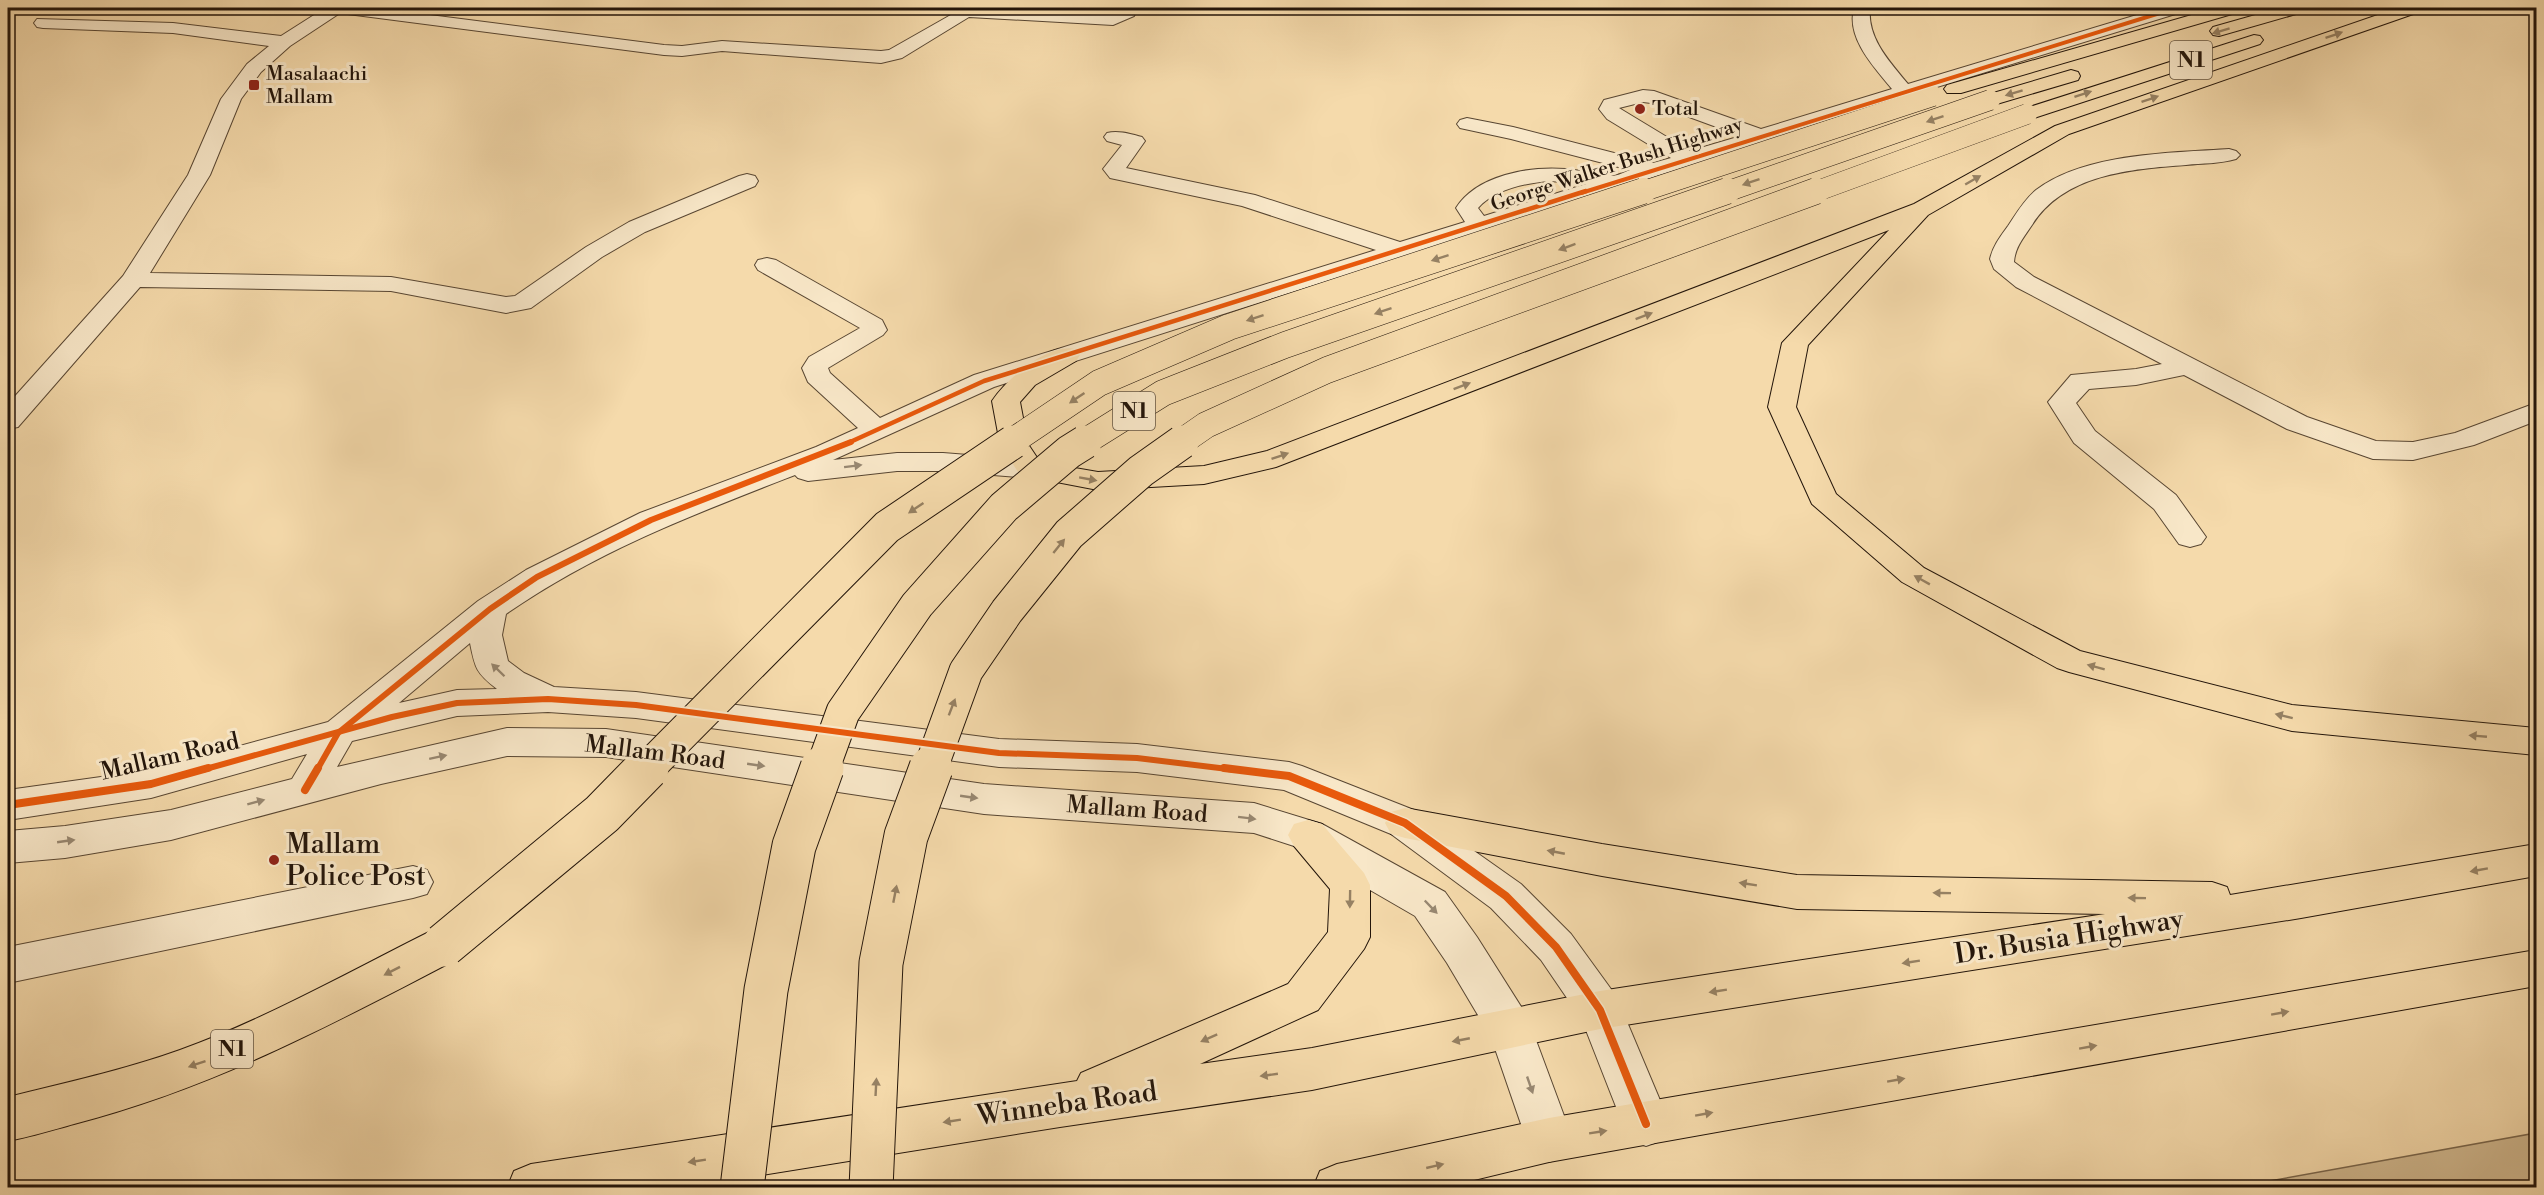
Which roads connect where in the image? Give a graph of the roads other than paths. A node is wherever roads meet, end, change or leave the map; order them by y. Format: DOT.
graph roads {
  1 [pos="337,8"];
  2 [pos="1129,8"];
  3 [pos="1862,8"];
  4 [pos="2176,8"];
  5 [pos="2233,8"];
  6 [pos="2413,8"];
  7 [pos="2303,15"];
  8 [pos="44,23"];
  9 [pos="2204,36"];
  10 [pos="284,42"];
  11 [pos="2092,70"];
  12 [pos="1904,91"];
  13 [pos="1711,117"];
  14 [pos="1467,123"];
  15 [pos="1114,136"];
  16 [pos="1760,136"];
  17 [pos="1648,137"];
  18 [pos="2229,155"];
  19 [pos="1689,159"];
  20 [pos="1653,171"];
  21 [pos="747,181"];
  22 [pos="1614,183"];
  23 [pos="1922,209"];
  24 [pos="1479,225"];
  25 [pos="1400,250"];
  26 [pos="767,265"];
  27 [pos="133,280"];
  28 [pos="1067,355"];
  29 [pos="2190,366"];
  30 [pos="2536,411"];
  31 [pos="8,421"];
  32 [pos="878,430"];
  33 [pos="1030,469"];
  34 [pos="753,481"];
  35 [pos="2190,537"];
  36 [pos="490,609"];
  37 [pos="548,699"];
  38 [pos="338,733"];
  39 [pos="2536,742"];
  40 [pos="305,790"];
  41 [pos="8,805"];
  42 [pos="1406,823"];
  43 [pos="1308,835"];
  44 [pos="8,847"];
  45 [pos="2536,860"];
  46 [pos="413,882"];
  47 [pos="2301,902"];
  48 [pos="8,964"];
  49 [pos="2536,968"];
  50 [pos="1600,1010"];
  51 [pos="1511,1030"];
  52 [pos="1059,1105"];
  53 [pos="8,1119"];
  54 [pos="1647,1124"];
  55 [pos="1549,1140"];
  56 [pos="531,1188"];
  57 [pos="742,1188"];
  58 [pos="871,1188"];
  59 [pos="1337,1188"];
  1 -- 2 [label="street"];
  1 -- 10 [label="street"];
  3 -- 12 [label="street"];
  4 -- 12 [label="street, George Walker Bush Highway"];
  5 -- 53 [label="highway, N1, one-way, bridge"];
  23 -- 6 [label="highway, one-way"];
  7 -- 9 [label="highway, N1, one-way"];
  58 -- 7 [label="highway, N1, one-way, bridge"];
  8 -- 10 [label="street"];
  10 -- 27 [label="street"];
  11 -- 57 [label="highway, N1, one-way, bridge"];
  12 -- 16 [label="street, George Walker Bush Highway"];
  13 -- 16 [label="street"];
  13 -- 17 [label="street"];
  13 -- 17 [label="street"];
  14 -- 20 [label="street"];
  15 -- 25 [label="street"];
  16 -- 19 [label="street, George Walker Bush Highway"];
  17 -- 19 [label="street"];
  18 -- 29 [label="street"];
  19 -- 20 [label="street, George Walker Bush Highway"];
  20 -- 22 [label="street, George Walker Bush Highway"];
  21 -- 27 [label="street"];
  22 -- 24 [label="street, George Walker Bush Highway"];
  22 -- 24 [label="street"];
  33 -- 23 [label="highway, one-way"];
  39 -- 23 [label="highway, one-way"];
  24 -- 25 [label="street, George Walker Bush Highway"];
  25 -- 28 [label="street, George Walker Bush Highway"];
  26 -- 32 [label="street"];
  27 -- 31 [label="street"];
  28 -- 32 [label="street, George Walker Bush Highway"];
  28 -- 33 [label="highway"];
  29 -- 30 [label="street"];
  29 -- 35 [label="street"];
  32 -- 34 [label="street, George Walker Bush Highway"];
  34 -- 33 [label="street, one-way"];
  34 -- 36 [label="street"];
  37 -- 36 [label="street, one-way"];
  36 -- 38 [label="street"];
  37 -- 38 [label="street, Mallam Road"];
  37 -- 42 [label="street"];
  38 -- 40 [label="street"];
  38 -- 41 [label="street, Mallam Road"];
  40 -- 43 [label="street, Mallam Road, one-way"];
  44 -- 40 [label="street, Mallam Road, one-way"];
  47 -- 42 [label="highway, one-way"];
  42 -- 50 [label="street"];
  43 -- 51 [label="street, Mallam Road, one-way"];
  43 -- 52 [label="highway, one-way"];
  45 -- 47 [label="highway, Dr. Busia Highway, one-way"];
  46 -- 48 [label="street"];
  47 -- 50 [label="highway, Dr. Busia Highway, one-way"];
  54 -- 49 [label="highway, one-way"];
  50 -- 51 [label="highway, Winneba Road"];
  50 -- 54 [label="street"];
  51 -- 52 [label="highway, Winneba Road, one-way"];
  51 -- 55 [label="street, Mallam Road, one-way"];
  52 -- 56 [label="highway, Winneba Road, one-way"];
  55 -- 54 [label="highway, one-way"];
  59 -- 55 [label="highway, one-way"];
}
